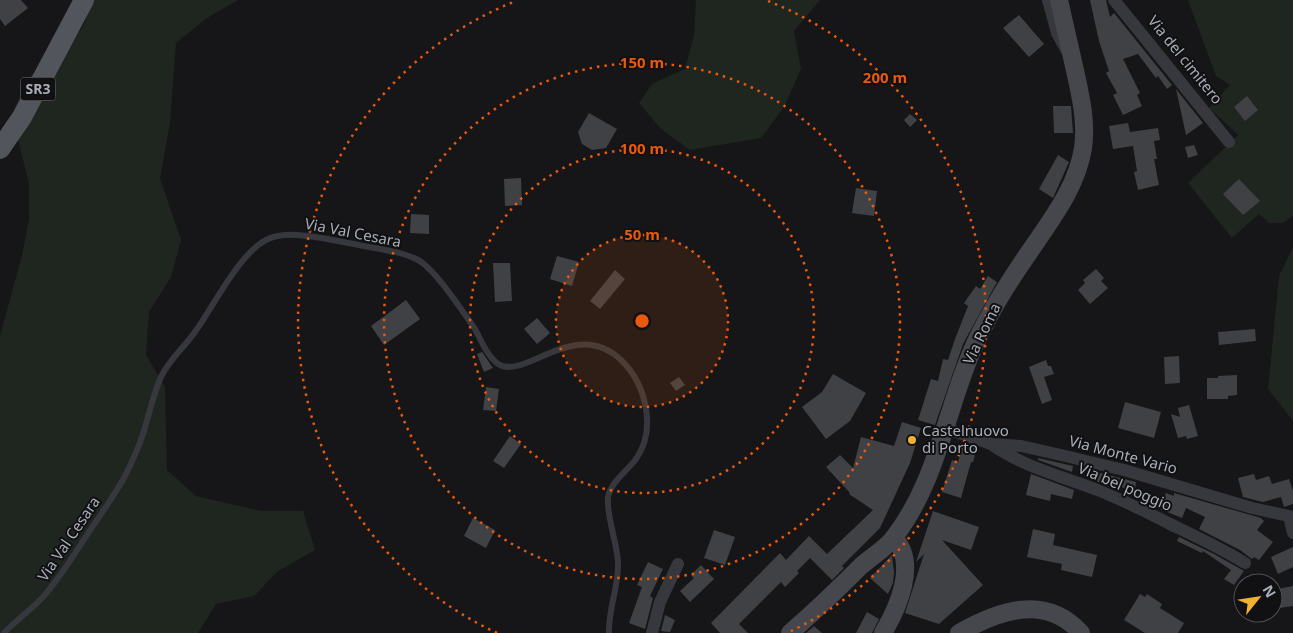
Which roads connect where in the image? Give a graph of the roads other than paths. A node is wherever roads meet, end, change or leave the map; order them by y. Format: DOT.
graph roads {
  1 [pos="84,0"];
  2 [pos="1048,0"];
  3 [pos="1060,0"];
  4 [pos="1114,0"];
  5 [pos="1072,57"];
  6 [pos="1229,142"];
  7 [pos="0,149"];
  8 [pos="945,428"];
  9 [pos="991,444"];
  10 [pos="1291,516"];
  11 [pos="1293,533"];
  12 [pos="894,538"];
  13 [pos="1245,563"];
  14 [pos="678,564"];
  15 [pos="4,633"];
  16 [pos="609,633"];
  17 [pos="652,633"];
  18 [pos="790,633"];
  19 [pos="883,633"];
  20 [pos="959,633"];
  21 [pos="1081,633"];
  1 -- 7 [label="main road, SR3"];
  2 -- 5 [label="street"];
  3 -- 5 [label="main road, Via Roma"];
  4 -- 6 [label="street, Via del cimitero"];
  5 -- 8 [label="main road, Via Roma"];
  8 -- 9 [label="street, Via Monte Vario"];
  8 -- 12 [label="main road, Via Roma"];
  9 -- 10 [label="street, Via Monte Vario"];
  9 -- 13 [label="street, Via bel poggio"];
  10 -- 11 [label="street"];
  12 -- 18 [label="main road, Via Roma"];
  12 -- 19 [label="main road"];
  14 -- 17 [label="street"];
  15 -- 16 [label="lane, Via Val Cesara"];
  20 -- 21 [label="main road"];
}
